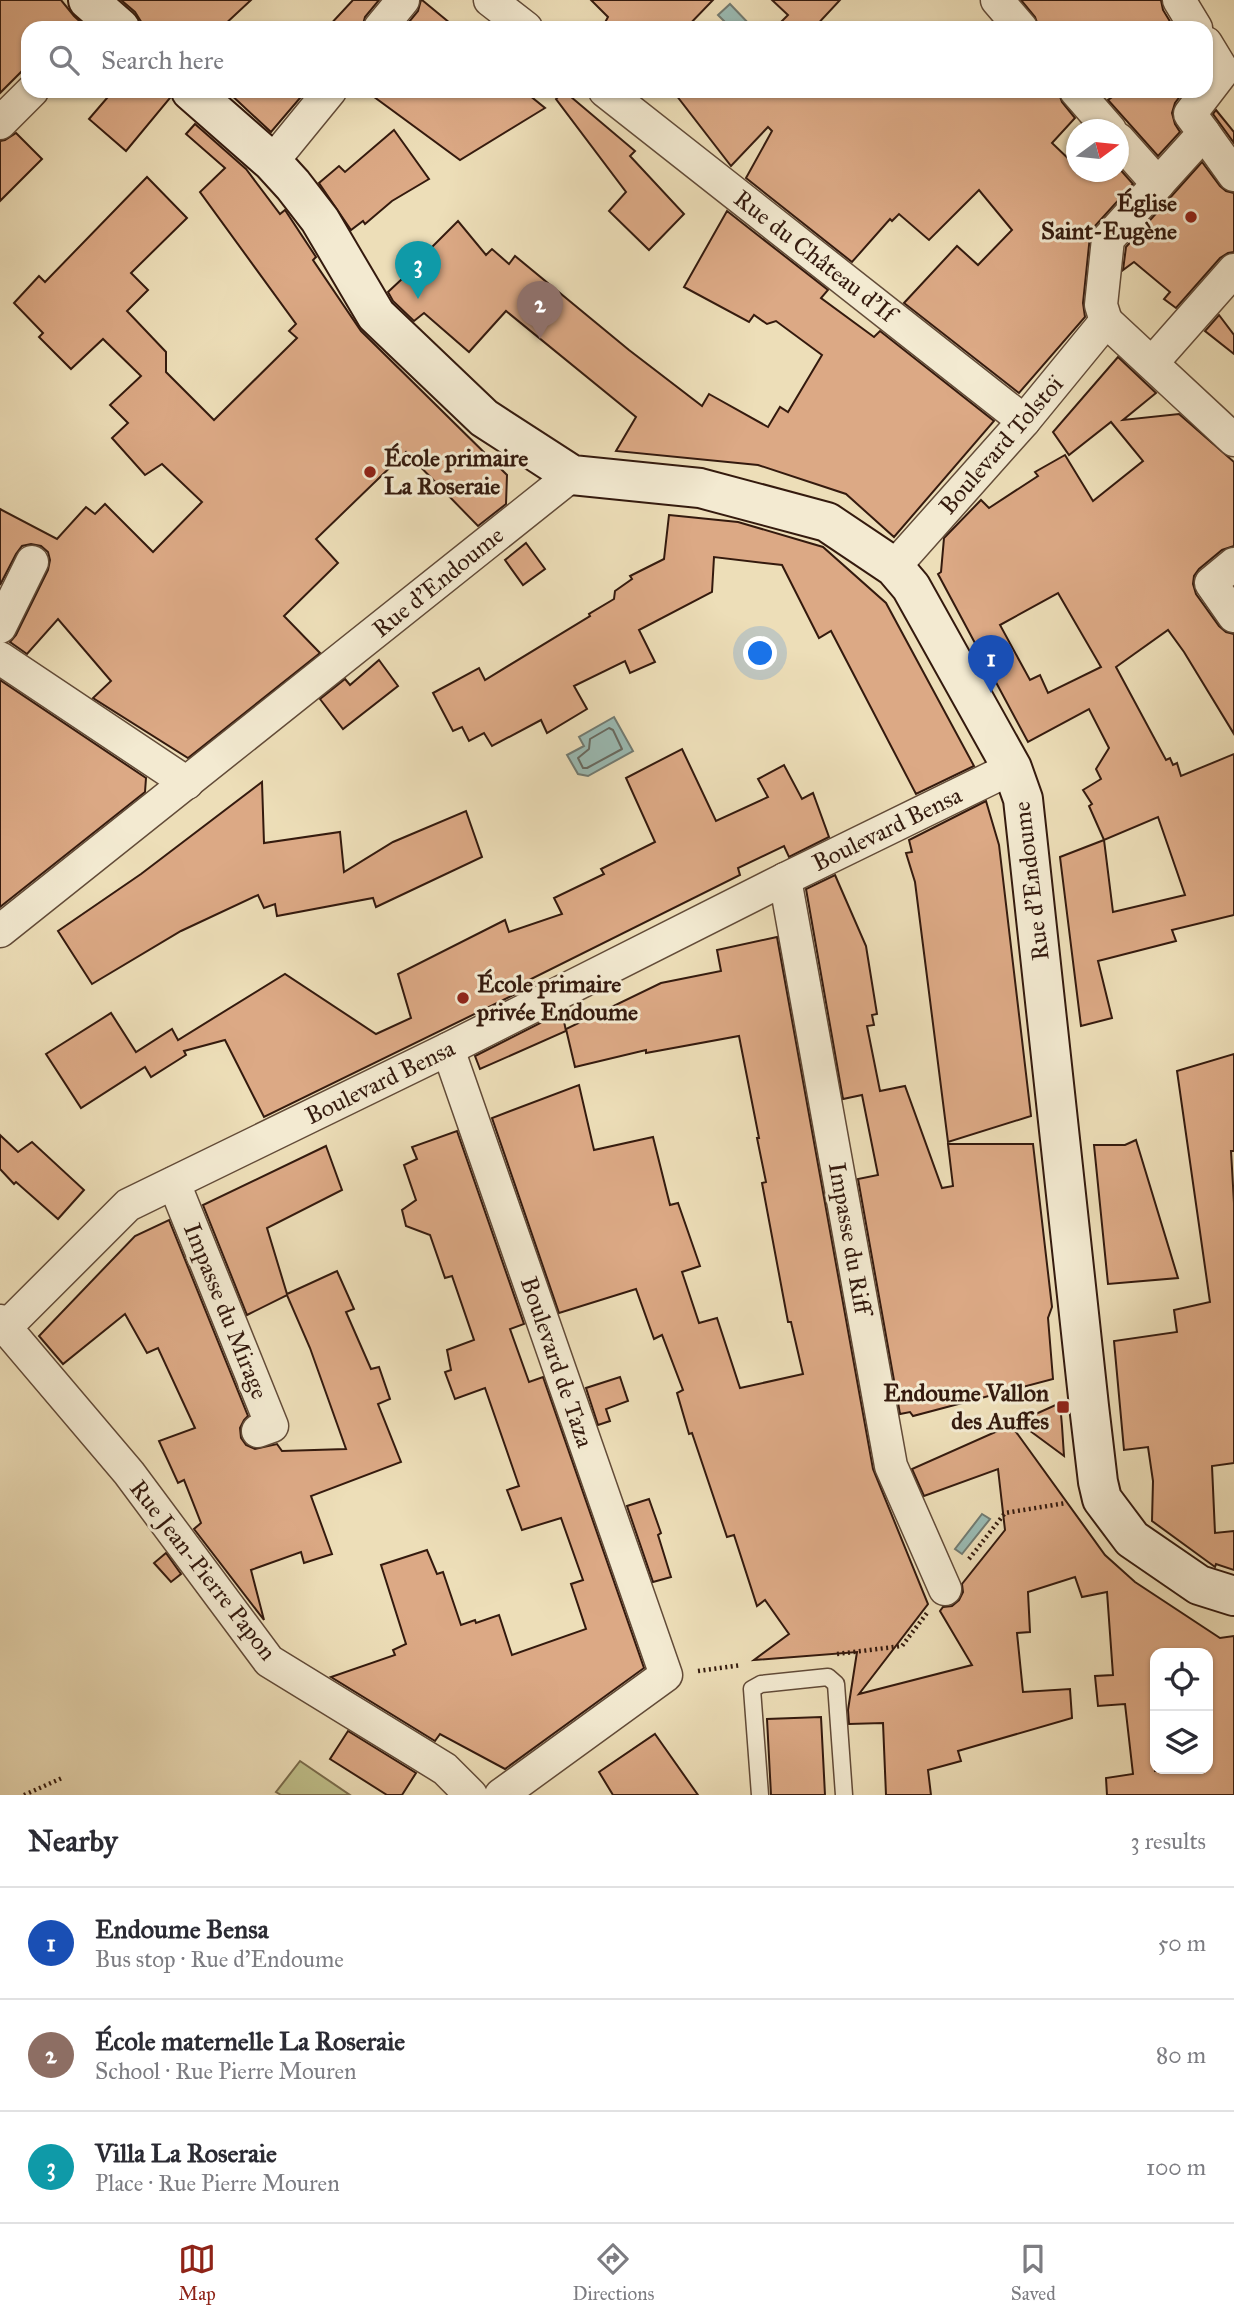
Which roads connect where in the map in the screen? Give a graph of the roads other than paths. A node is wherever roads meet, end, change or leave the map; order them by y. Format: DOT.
graph roads {
  1 [pos="403,0"];
  2 [pos="490,0"];
  3 [pos="997,0"];
  4 [pos="1179,0"];
  5 [pos="386,21"];
  6 [pos="517,21"];
  7 [pos="1015,21"];
  8 [pos="1192,21"];
  9 [pos="1213,55"];
  10 [pos="1213,84"];
  11 [pos="25,98"];
  12 [pos="199,98"];
  13 [pos="324,98"];
  14 [pos="614,98"];
  15 [pos="1082,98"];
  16 [pos="1202,98"];
  17 [pos="1100,119"];
  18 [pos="0,122"];
  19 [pos="1204,133"];
  20 [pos="1129,151"];
  21 [pos="272,162"];
  22 [pos="1234,175"];
  23 [pos="1158,184"];
  24 [pos="1234,270"];
  25 [pos="1106,321"];
  26 [pos="1153,363"];
  27 [pos="1024,421"];
  28 [pos="1234,440"];
  29 [pos="572,475"];
  30 [pos="32,562"];
  31 [pos="1234,564"];
  32 [pos="894,567"];
  33 [pos="1234,617"];
  34 [pos="0,627"];
  35 [pos="0,658"];
  36 [pos="1012,768"];
  37 [pos="187,783"];
  38 [pos="786,879"];
  39 [pos="7,914"];
  40 [pos="447,1049"];
  41 [pos="174,1183"];
  42 [pos="3,1324"];
  43 [pos="258,1431"];
  44 [pos="945,1589"];
  45 [pos="1234,1596"];
  46 [pos="471,1795"];
  47 [pos="501,1795"];
  48 [pos="760,1795"];
  49 [pos="844,1795"];
  1 -- 5 [label="street"];
  2 -- 6 [label="street"];
  3 -- 7 [label="street"];
  4 -- 8 [label="street"];
  9 -- 10 [label="street"];
  11 -- 18 [label="street"];
  12 -- 21 [label="street"];
  13 -- 21 [label="street"];
  14 -- 27 [label="street, Rue du Château d'If"];
  15 -- 17 [label="street"];
  16 -- 19 [label="street"];
  19 -- 22 [label="street"];
  19 -- 23 [label="street"];
  20 -- 23 [label="street"];
  21 -- 29 [label="street"];
  23 -- 25 [label="street"];
  24 -- 26 [label="street"];
  25 -- 26 [label="street"];
  25 -- 27 [label="street, Boulevard Tolstoï"];
  26 -- 28 [label="street"];
  27 -- 32 [label="street, Boulevard Tolstoï"];
  29 -- 32 [label="street, Rue d'Endoume"];
  29 -- 37 [label="street, Rue d'Endoume"];
  30 -- 34 [label="street"];
  31 -- 33 [label="street"];
  32 -- 36 [label="street, Rue d'Endoume"];
  35 -- 37 [label="street"];
  36 -- 38 [label="street, Boulevard Bensa"];
  36 -- 45 [label="street, Rue d'Endoume"];
  37 -- 39 [label="street, Rue d'Endoume"];
  38 -- 40 [label="street, Boulevard Bensa"];
  38 -- 44 [label="street, Impasse du Riff"];
  40 -- 41 [label="street, Boulevard Bensa"];
  40 -- 47 [label="street, Boulevard de Taza"];
  41 -- 42 [label="street, Boulevard Bensa"];
  41 -- 43 [label="street, Impasse du Mirage"];
  42 -- 46 [label="street, Rue Jean-Pierre Papon"];
  48 -- 49 [label="lane"];
}
